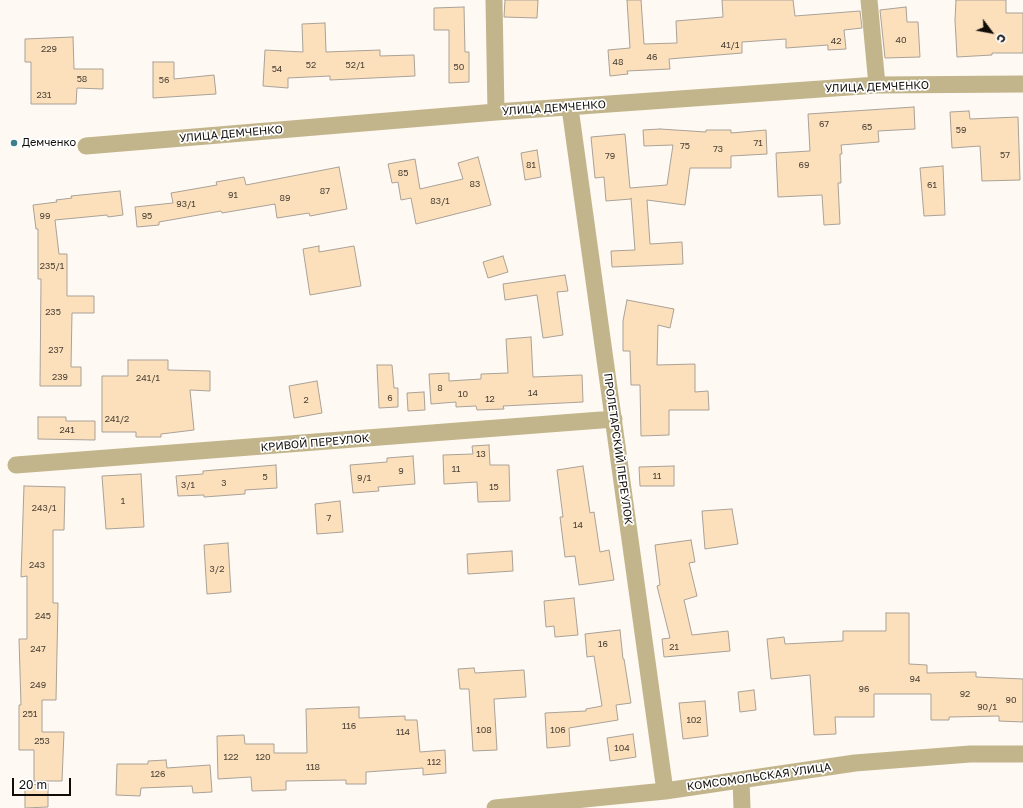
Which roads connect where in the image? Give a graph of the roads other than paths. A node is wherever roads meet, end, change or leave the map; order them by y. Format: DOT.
graph roads {
  1 [pos="494,0"];
  2 [pos="869,0"];
  3 [pos="1023,84"];
  4 [pos="877,85"];
  5 [pos="570,108"];
  6 [pos="496,112"];
  7 [pos="86,146"];
  8 [pos="614,419"];
  9 [pos="16,465"];
  10 [pos="1023,754"];
  11 [pos="740,780"];
  12 [pos="665,791"];
  13 [pos="495,808"];
  14 [pos="742,808"];
  1 -- 6 [label="street"];
  2 -- 4 [label="street"];
  3 -- 4 [label="street, УЛИЦА ДЕМЧЕНКО"];
  4 -- 5 [label="street, УЛИЦА ДЕМЧЕНКО"];
  5 -- 6 [label="street, УЛИЦА ДЕМЧЕНКО"];
  5 -- 8 [label="street, ПРОЛЕТАРСКИЙ ПЕРЕУЛОК"];
  6 -- 7 [label="street, УЛИЦА ДЕМЧЕНКО"];
  8 -- 9 [label="street, КРИВОЙ ПЕРЕУЛОК"];
  8 -- 12 [label="street, ПРОЛЕТАРСКИЙ ПЕРЕУЛОК"];
  10 -- 11 [label="street, КОМСОМОЛЬСКАЯ УЛИЦА"];
  11 -- 12 [label="street, КОМСОМОЛЬСКАЯ УЛИЦА"];
  11 -- 14 [label="street"];
  12 -- 13 [label="street, КОМСОМОЛЬСКАЯ УЛИЦА"];
}
